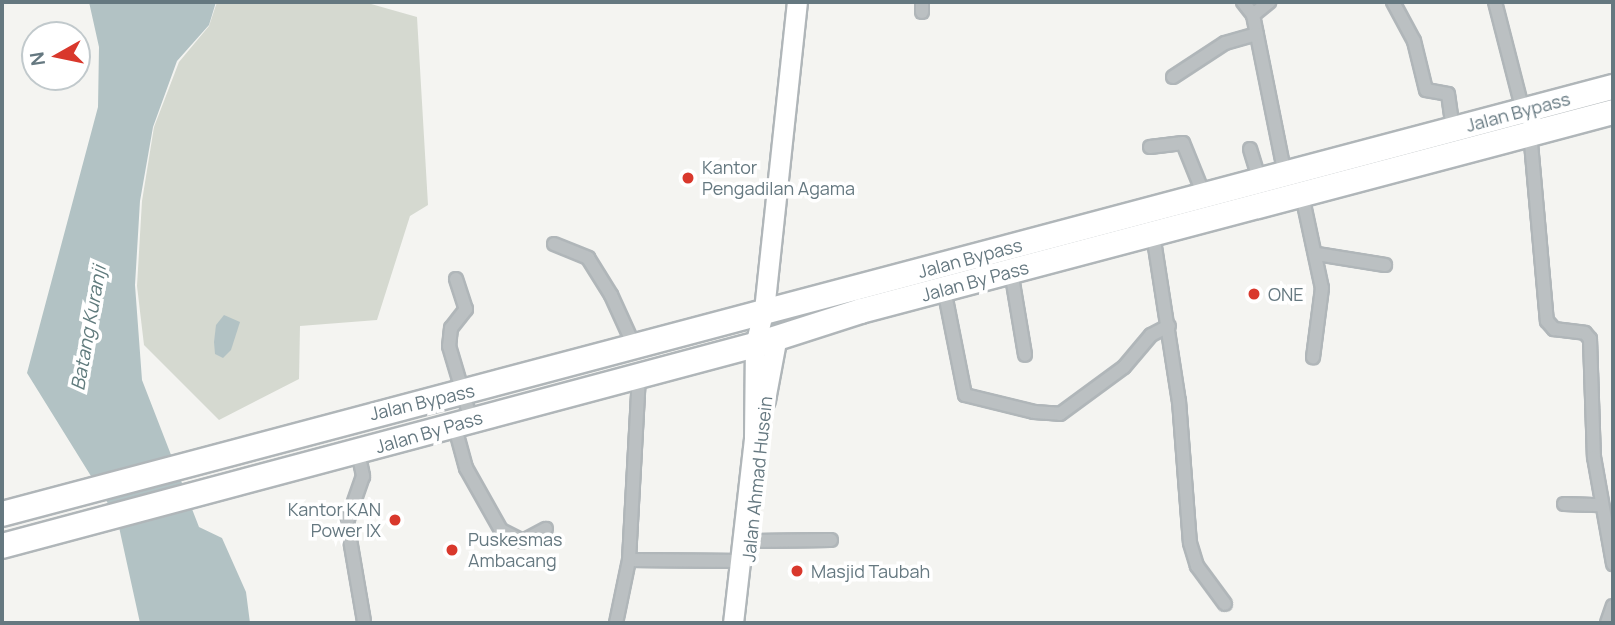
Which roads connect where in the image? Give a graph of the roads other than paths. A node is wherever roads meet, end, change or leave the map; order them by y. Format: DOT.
graph roads {
  1 [pos="797,2"];
  2 [pos="1243,2"];
  3 [pos="1269,2"];
  4 [pos="1393,2"];
  5 [pos="1495,2"];
  6 [pos="1253,15"];
  7 [pos="1257,34"];
  8 [pos="1173,77"];
  9 [pos="1613,87"];
  10 [pos="1576,96"];
  11 [pos="1613,112"];
  12 [pos="1584,120"];
  13 [pos="1527,122"];
  14 [pos="1453,130"];
  15 [pos="1150,147"];
  16 [pos="1250,149"];
  17 [pos="1285,175"];
  18 [pos="1260,181"];
  19 [pos="1204,195"];
  20 [pos="1303,195"];
  21 [pos="1159,224"];
  22 [pos="554,244"];
  23 [pos="1317,254"];
  24 [pos="1385,265"];
  25 [pos="1011,271"];
  26 [pos="456,279"];
  27 [pos="944,289"];
  28 [pos="764,310"];
  29 [pos="1169,326"];
  30 [pos="766,340"];
  31 [pos="635,348"];
  32 [pos="1025,355"];
  33 [pos="1313,357"];
  34 [pos="639,375"];
  35 [pos="463,393"];
  36 [pos="462,422"];
  37 [pos="348,454"];
  38 [pos="1564,504"];
  39 [pos="1601,505"];
  40 [pos="2,514"];
  41 [pos="546,529"];
  42 [pos="831,540"];
  43 [pos="752,541"];
  44 [pos="2,546"];
  45 [pos="629,560"];
  46 [pos="745,561"];
  47 [pos="1613,565"];
  48 [pos="1226,604"];
  49 [pos="1613,606"];
  50 [pos="364,621"];
  51 [pos="616,623"];
  52 [pos="733,623"];
  53 [pos="743,623"];
  54 [pos="1606,623"];
  1 -- 28 [label="main road"];
  2 -- 6 [label="street"];
  3 -- 6 [label="street"];
  4 -- 14 [label="street"];
  5 -- 13 [label="street"];
  6 -- 7 [label="street"];
  7 -- 8 [label="street"];
  7 -- 17 [label="street"];
  9 -- 10 [label="highway, Jalan Bypass"];
  10 -- 12 [label="highway"];
  10 -- 13 [label="highway, Jalan Bypass"];
  11 -- 12 [label="highway, Jalan By Pass"];
  12 -- 13 [label="highway, Jalan By Pass"];
  13 -- 14 [label="highway, Jalan Bypass"];
  13 -- 20 [label="highway, Jalan By Pass"];
  13 -- 39 [label="street"];
  14 -- 17 [label="highway, Jalan Bypass"];
  15 -- 19 [label="street"];
  16 -- 18 [label="street"];
  17 -- 18 [label="highway, Jalan Bypass"];
  18 -- 19 [label="highway, Jalan Bypass"];
  19 -- 21 [label="highway, Jalan Bypass"];
  20 -- 21 [label="highway, Jalan By Pass"];
  20 -- 23 [label="street"];
  21 -- 25 [label="highway, Jalan By Pass"];
  21 -- 28 [label="highway, Jalan Bypass"];
  21 -- 29 [label="street"];
  22 -- 31 [label="street"];
  23 -- 24 [label="street"];
  23 -- 33 [label="street"];
  25 -- 27 [label="highway, Jalan By Pass"];
  25 -- 32 [label="street"];
  26 -- 35 [label="street"];
  27 -- 29 [label="street"];
  27 -- 30 [label="highway, Jalan By Pass"];
  28 -- 30 [label="main road"];
  28 -- 31 [label="highway, Jalan Bypass"];
  29 -- 48 [label="street"];
  30 -- 34 [label="highway, Jalan By Pass"];
  30 -- 43 [label="main road, Jalan Ahmad Husein"];
  30 -- 46 [label="main road, Jalan Ahmad Husein"];
  31 -- 35 [label="highway, Jalan Bypass"];
  34 -- 36 [label="highway, Jalan By Pass"];
  34 -- 45 [label="street"];
  35 -- 36 [label="street"];
  35 -- 40 [label="highway, Jalan Bypass"];
  36 -- 37 [label="highway, Jalan By Pass"];
  36 -- 41 [label="street"];
  37 -- 44 [label="highway, Jalan By Pass"];
  37 -- 50 [label="street"];
  38 -- 39 [label="street"];
  39 -- 47 [label="street"];
  42 -- 43 [label="street"];
  43 -- 46 [label="main road, Jalan Ahmad Husein"];
  45 -- 46 [label="street"];
  45 -- 51 [label="street"];
  46 -- 52 [label="main road, Jalan Ahmad Husein"];
  46 -- 53 [label="main road, Jalan Ahmad Husein"];
  49 -- 54 [label="street"];
}
